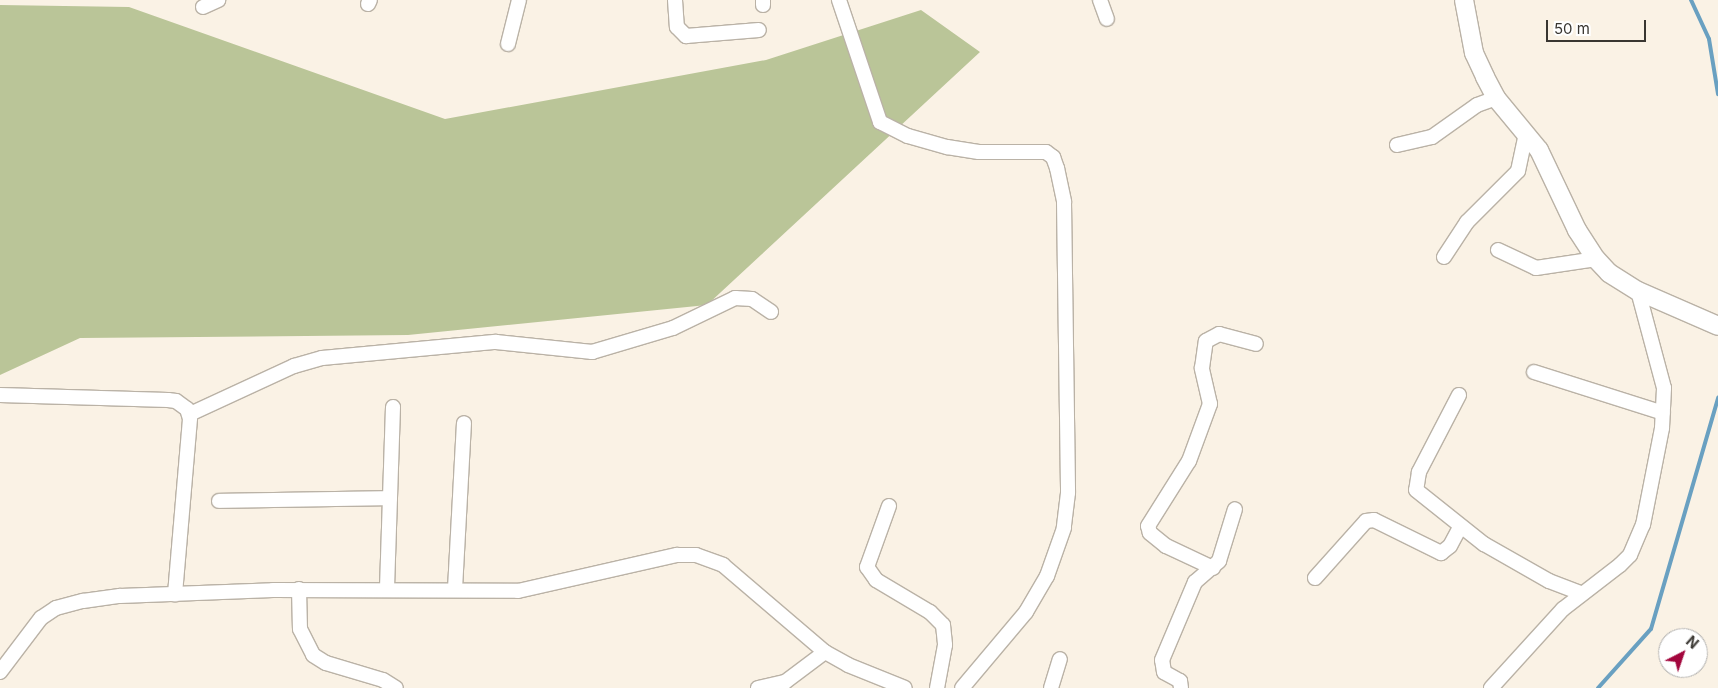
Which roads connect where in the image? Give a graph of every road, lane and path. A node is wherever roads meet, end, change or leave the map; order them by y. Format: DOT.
graph roads {
  1 [pos="218,0"];
  2 [pos="519,0"];
  3 [pos="675,0"];
  4 [pos="839,0"];
  5 [pos="1100,0"];
  6 [pos="1464,0"];
  7 [pos="204,7"];
  8 [pos="1107,19"];
  9 [pos="758,30"];
  10 [pos="508,44"];
  11 [pos="1496,98"];
  12 [pos="1526,134"];
  13 [pos="1397,145"];
  14 [pos="1498,250"];
  15 [pos="1444,257"];
  16 [pos="1596,259"];
  17 [pos="1638,291"];
  18 [pos="771,312"];
  19 [pos="1718,326"];
  20 [pos="1256,344"];
  21 [pos="1534,372"];
  22 [pos="0,395"];
  23 [pos="1459,396"];
  24 [pos="393,407"];
  25 [pos="1663,413"];
  26 [pos="190,414"];
  27 [pos="464,423"];
  28 [pos="390,498"];
  29 [pos="219,501"];
  30 [pos="889,506"];
  31 [pos="1235,509"];
  32 [pos="1460,527"];
  33 [pos="1214,568"];
  34 [pos="1315,578"];
  35 [pos="387,588"];
  36 [pos="299,589"];
  37 [pos="455,589"];
  38 [pos="1580,593"];
  39 [pos="175,594"];
  40 [pos="825,652"];
  41 [pos="1060,659"];
  42 [pos="0,672"];
  43 [pos="396,688"];
  44 [pos="758,688"];
  45 [pos="906,688"];
  46 [pos="937,688"];
  47 [pos="962,688"];
  48 [pos="1051,688"];
  49 [pos="1181,688"];
  50 [pos="1491,688"];
  1 -- 7 [label="street"];
  2 -- 10 [label="street"];
  3 -- 9 [label="street"];
  4 -- 47 [label="street"];
  5 -- 8 [label="street"];
  6 -- 11 [label="main road"];
  11 -- 12 [label="main road"];
  11 -- 13 [label="street"];
  12 -- 15 [label="street"];
  12 -- 16 [label="main road"];
  14 -- 16 [label="street"];
  16 -- 17 [label="main road"];
  17 -- 19 [label="main road"];
  17 -- 25 [label="street"];
  18 -- 26 [label="street"];
  20 -- 33 [label="street"];
  21 -- 25 [label="street"];
  22 -- 26 [label="street"];
  23 -- 32 [label="street"];
  24 -- 28 [label="street"];
  25 -- 38 [label="street"];
  26 -- 39 [label="street"];
  27 -- 37 [label="street"];
  28 -- 29 [label="street"];
  28 -- 35 [label="street"];
  30 -- 46 [label="street"];
  31 -- 33 [label="street"];
  32 -- 34 [label="street"];
  32 -- 38 [label="street"];
  33 -- 49 [label="street"];
  35 -- 36 [label="street"];
  35 -- 37 [label="street"];
  36 -- 39 [label="street"];
  36 -- 43 [label="street"];
  37 -- 40 [label="street"];
  38 -- 50 [label="street"];
  39 -- 42 [label="street"];
  40 -- 44 [label="street"];
  40 -- 45 [label="street"];
  41 -- 48 [label="street"];
}
